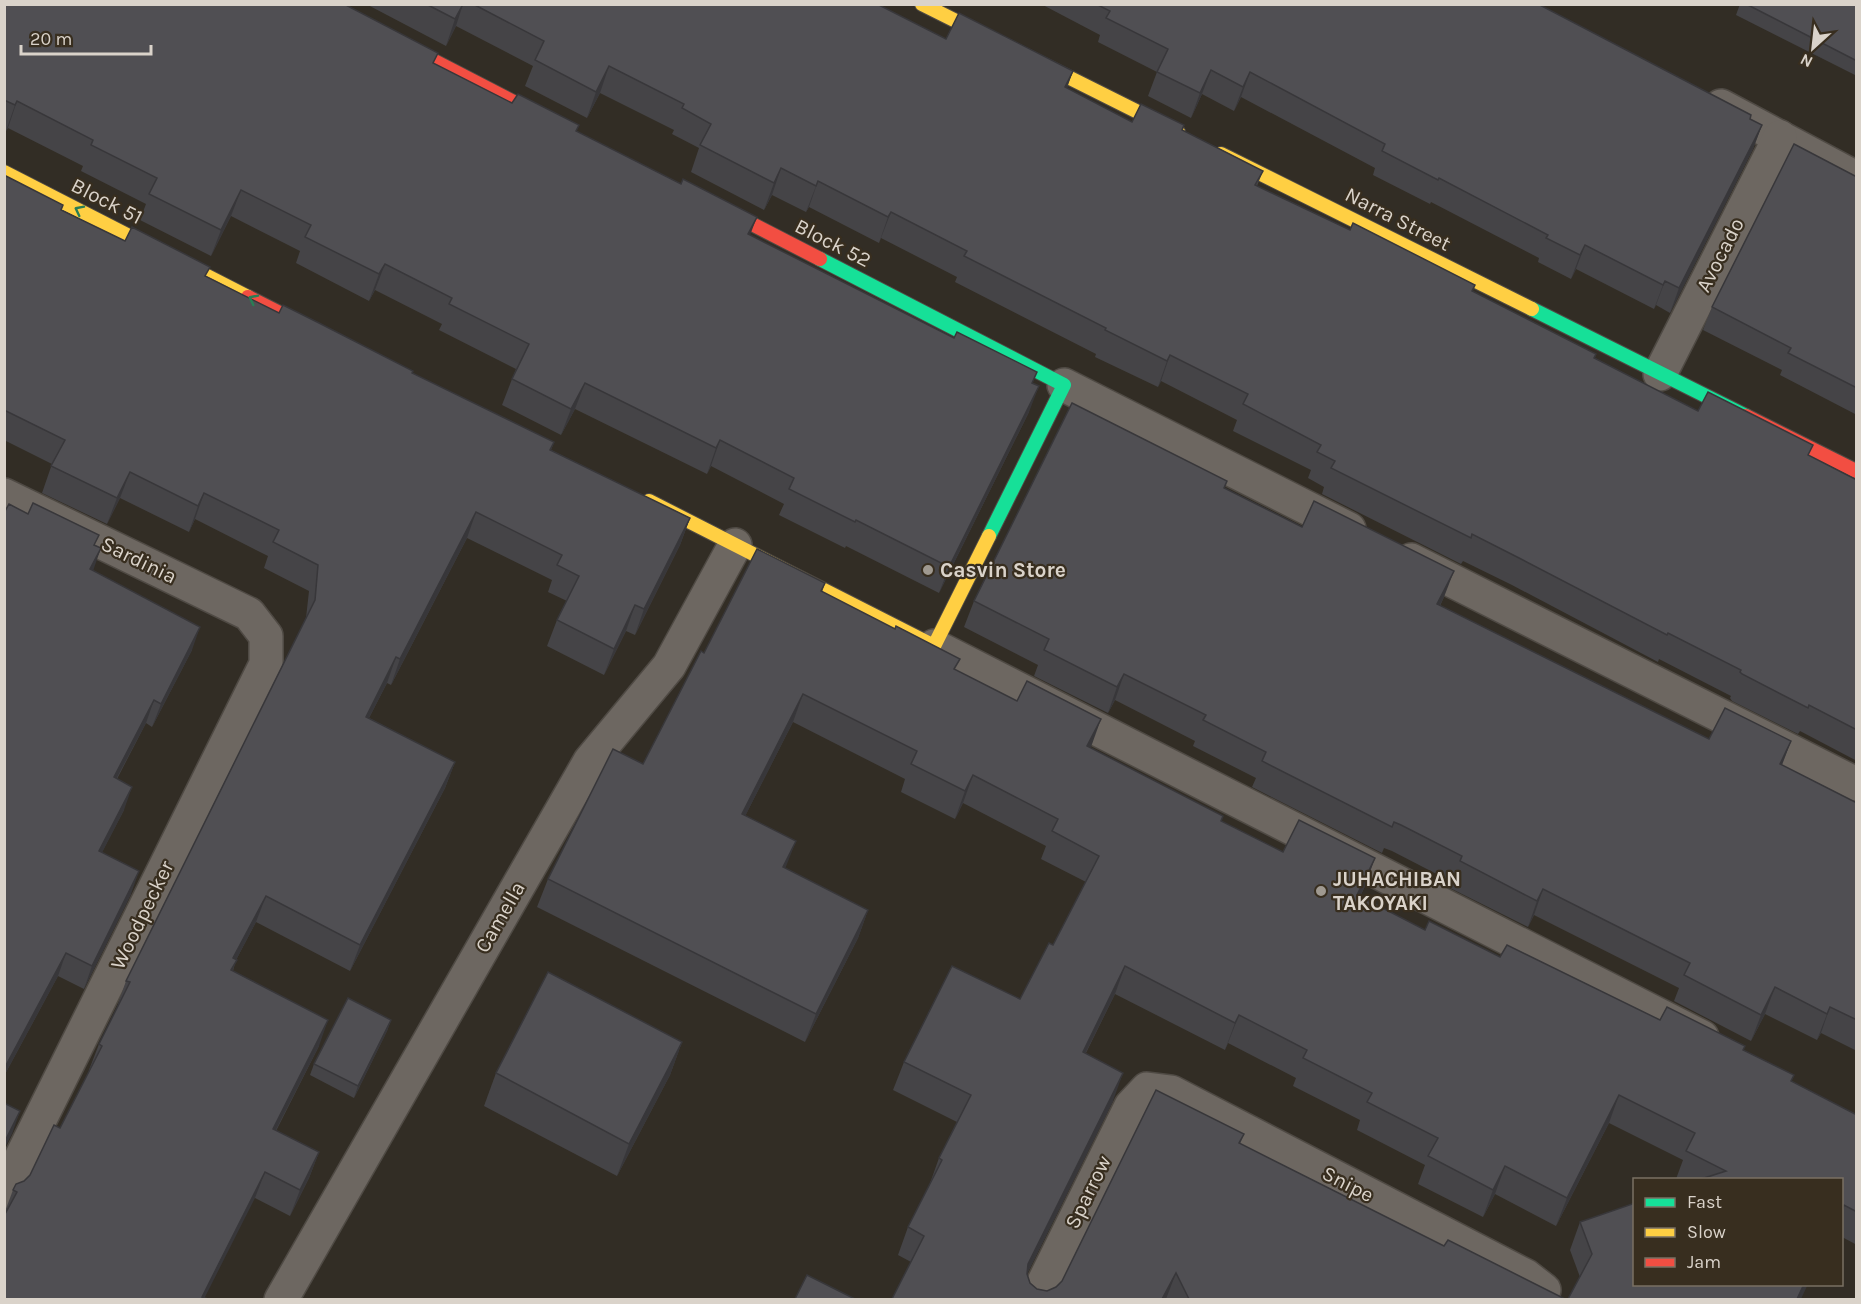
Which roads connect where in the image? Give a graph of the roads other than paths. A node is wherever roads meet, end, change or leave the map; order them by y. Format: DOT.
graph roads {
  1 [pos="324,4"];
  2 [pos="922,4"];
  3 [pos="1695,93"];
  4 [pos="567,130"];
  5 [pos="1780,137"];
  6 [pos="4,172"];
  7 [pos="1857,178"];
  8 [pos="705,200"];
  9 [pos="332,339"];
  10 [pos="1660,374"];
  11 [pos="1064,385"];
  12 [pos="1857,471"];
  13 [pos="634,494"];
  14 [pos="4,495"];
  15 [pos="735,545"];
  16 [pos="266,636"];
  17 [pos="934,646"];
  18 [pos="1857,784"];
  19 [pos="1730,1051"];
  20 [pos="1147,1089"];
  21 [pos="4,1192"];
  22 [pos="1543,1294"];
  23 [pos="280,1299"];
  24 [pos="1035,1299"];
  1 -- 4 [label="street"];
  2 -- 10 [label="street, Narra Street"];
  3 -- 5 [label="street"];
  5 -- 7 [label="street"];
  5 -- 10 [label="street, Avocado"];
  9 -- 6 [label="street, Block 51, one-way"];
  8 -- 11 [label="street, Block 52"];
  10 -- 12 [label="street, Narra Street"];
  11 -- 17 [label="street"];
  11 -- 18 [label="street"];
  13 -- 15 [label="street"];
  14 -- 16 [label="street, Sardinia"];
  15 -- 17 [label="street"];
  15 -- 23 [label="street, Camella"];
  16 -- 21 [label="street, Woodpecker"];
  17 -- 19 [label="street"];
  20 -- 22 [label="street, Snipe"];
  20 -- 24 [label="street, Sparrow"];
}
